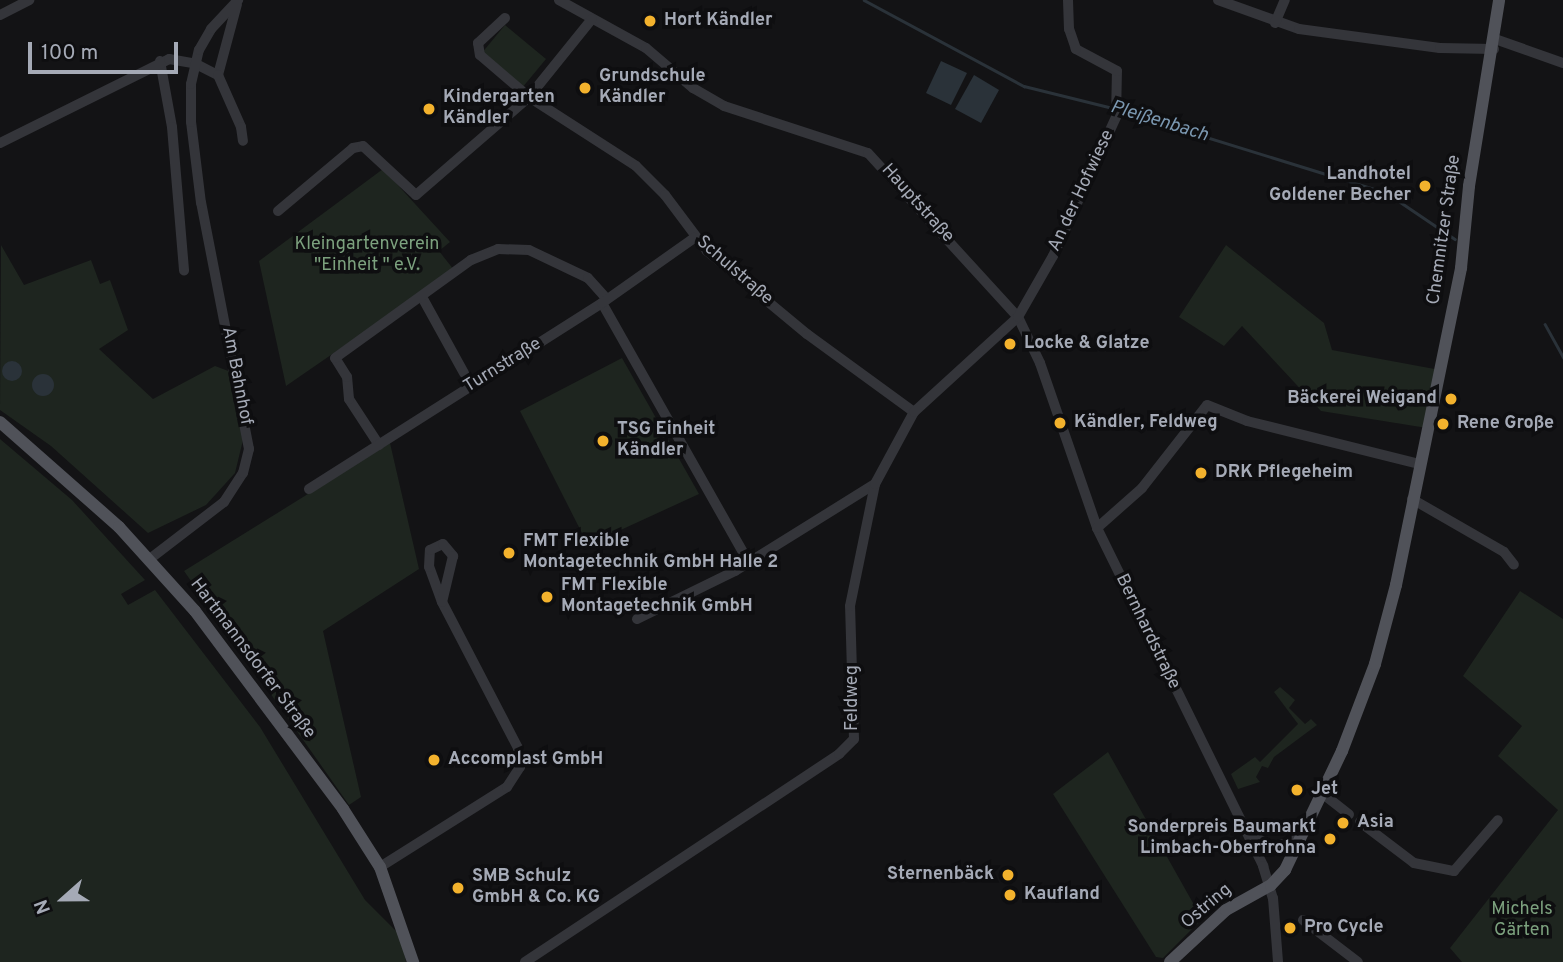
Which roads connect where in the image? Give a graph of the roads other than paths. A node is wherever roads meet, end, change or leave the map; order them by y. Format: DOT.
graph roads {
  1 [pos="29,0"];
  2 [pos="238,0"];
  3 [pos="559,0"];
  4 [pos="1068,0"];
  5 [pos="1218,0"];
  6 [pos="1285,0"];
  7 [pos="1500,0"];
  8 [pos="0,15"];
  9 [pos="505,18"];
  10 [pos="592,19"];
  11 [pos="1275,23"];
  12 [pos="1495,44"];
  13 [pos="160,61"];
  14 [pos="1563,63"];
  15 [pos="196,64"];
  16 [pos="218,75"];
  17 [pos="529,97"];
  18 [pos="243,141"];
  19 [pos="0,143"];
  20 [pos="194,154"];
  21 [pos="175,161"];
  22 [pos="278,211"];
  23 [pos="694,238"];
  24 [pos="184,270"];
  25 [pos="422,297"];
  26 [pos="604,301"];
  27 [pos="1018,317"];
  28 [pos="464,373"];
  29 [pos="914,412"];
  30 [pos="0,422"];
  31 [pos="379,445"];
  32 [pos="1420,464"];
  33 [pos="874,484"];
  34 [pos="309,489"];
  35 [pos="1412,499"];
  36 [pos="1097,528"];
  37 [pos="150,558"];
  38 [pos="748,564"];
  39 [pos="1514,565"];
  40 [pos="442,602"];
  41 [pos="637,619"];
  42 [pos="1323,794"];
  43 [pos="1349,814"];
  44 [pos="1498,820"];
  45 [pos="1360,822"];
  46 [pos="1304,831"];
  47 [pos="1247,833"];
  48 [pos="380,867"];
  49 [pos="1270,885"];
  50 [pos="1303,920"];
  51 [pos="413,962"];
  52 [pos="525,962"];
  53 [pos="1170,962"];
  54 [pos="1278,962"];
  55 [pos="1358,962"];
  1 -- 8 [label="street"];
  2 -- 15 [label="street, Am Bahnhof"];
  2 -- 16 [label="street"];
  3 -- 10 [label="street, Hauptstraße"];
  4 -- 27 [label="street, An der Hofwiese"];
  5 -- 11 [label="street"];
  6 -- 11 [label="street"];
  7 -- 12 [label="main road, Chemnitzer Straße"];
  9 -- 17 [label="street, Schulstraße"];
  10 -- 17 [label="street"];
  10 -- 27 [label="street, Hauptstraße"];
  11 -- 12 [label="street"];
  12 -- 14 [label="street"];
  12 -- 32 [label="main road, Chemnitzer Straße"];
  13 -- 15 [label="street"];
  13 -- 19 [label="street"];
  13 -- 21 [label="street"];
  15 -- 16 [label="street"];
  15 -- 20 [label="street, Am Bahnhof"];
  16 -- 18 [label="street"];
  17 -- 22 [label="street"];
  17 -- 23 [label="street, Schulstraße"];
  20 -- 21 [label="street"];
  20 -- 37 [label="street, Am Bahnhof"];
  21 -- 24 [label="street"];
  23 -- 26 [label="street, Turnstraße"];
  23 -- 29 [label="street, Schulstraße"];
  25 -- 26 [label="street"];
  25 -- 28 [label="street"];
  25 -- 31 [label="street"];
  26 -- 31 [label="street, Turnstraße"];
  26 -- 38 [label="street"];
  27 -- 29 [label="street, Feldweg"];
  27 -- 36 [label="street, Hauptstraße"];
  29 -- 33 [label="street, Feldweg"];
  30 -- 37 [label="main road, Hartmannsdorfer Straße"];
  31 -- 34 [label="street, Turnstraße"];
  32 -- 35 [label="main road, Chemnitzer Straße"];
  32 -- 36 [label="street"];
  33 -- 38 [label="street"];
  33 -- 52 [label="street, Feldweg"];
  35 -- 39 [label="street"];
  35 -- 42 [label="main road, Chemnitzer Straße"];
  36 -- 47 [label="street, Bernhardstraße"];
  37 -- 48 [label="main road, Hartmannsdorfer Straße"];
  38 -- 41 [label="street"];
  40 -- 40 [label="street"];
  40 -- 48 [label="street"];
  42 -- 43 [label="street"];
  42 -- 46 [label="main road, Chemnitzer Straße"];
  44 -- 45 [label="street"];
  46 -- 47 [label="street"];
  46 -- 49 [label="main road, Chemnitzer Straße"];
  47 -- 49 [label="street, Bernhardstraße"];
  48 -- 51 [label="main road, Hartmannsdorfer Straße"];
  49 -- 53 [label="main road, Ostring"];
  49 -- 54 [label="street"];
  50 -- 55 [label="street"];
}
